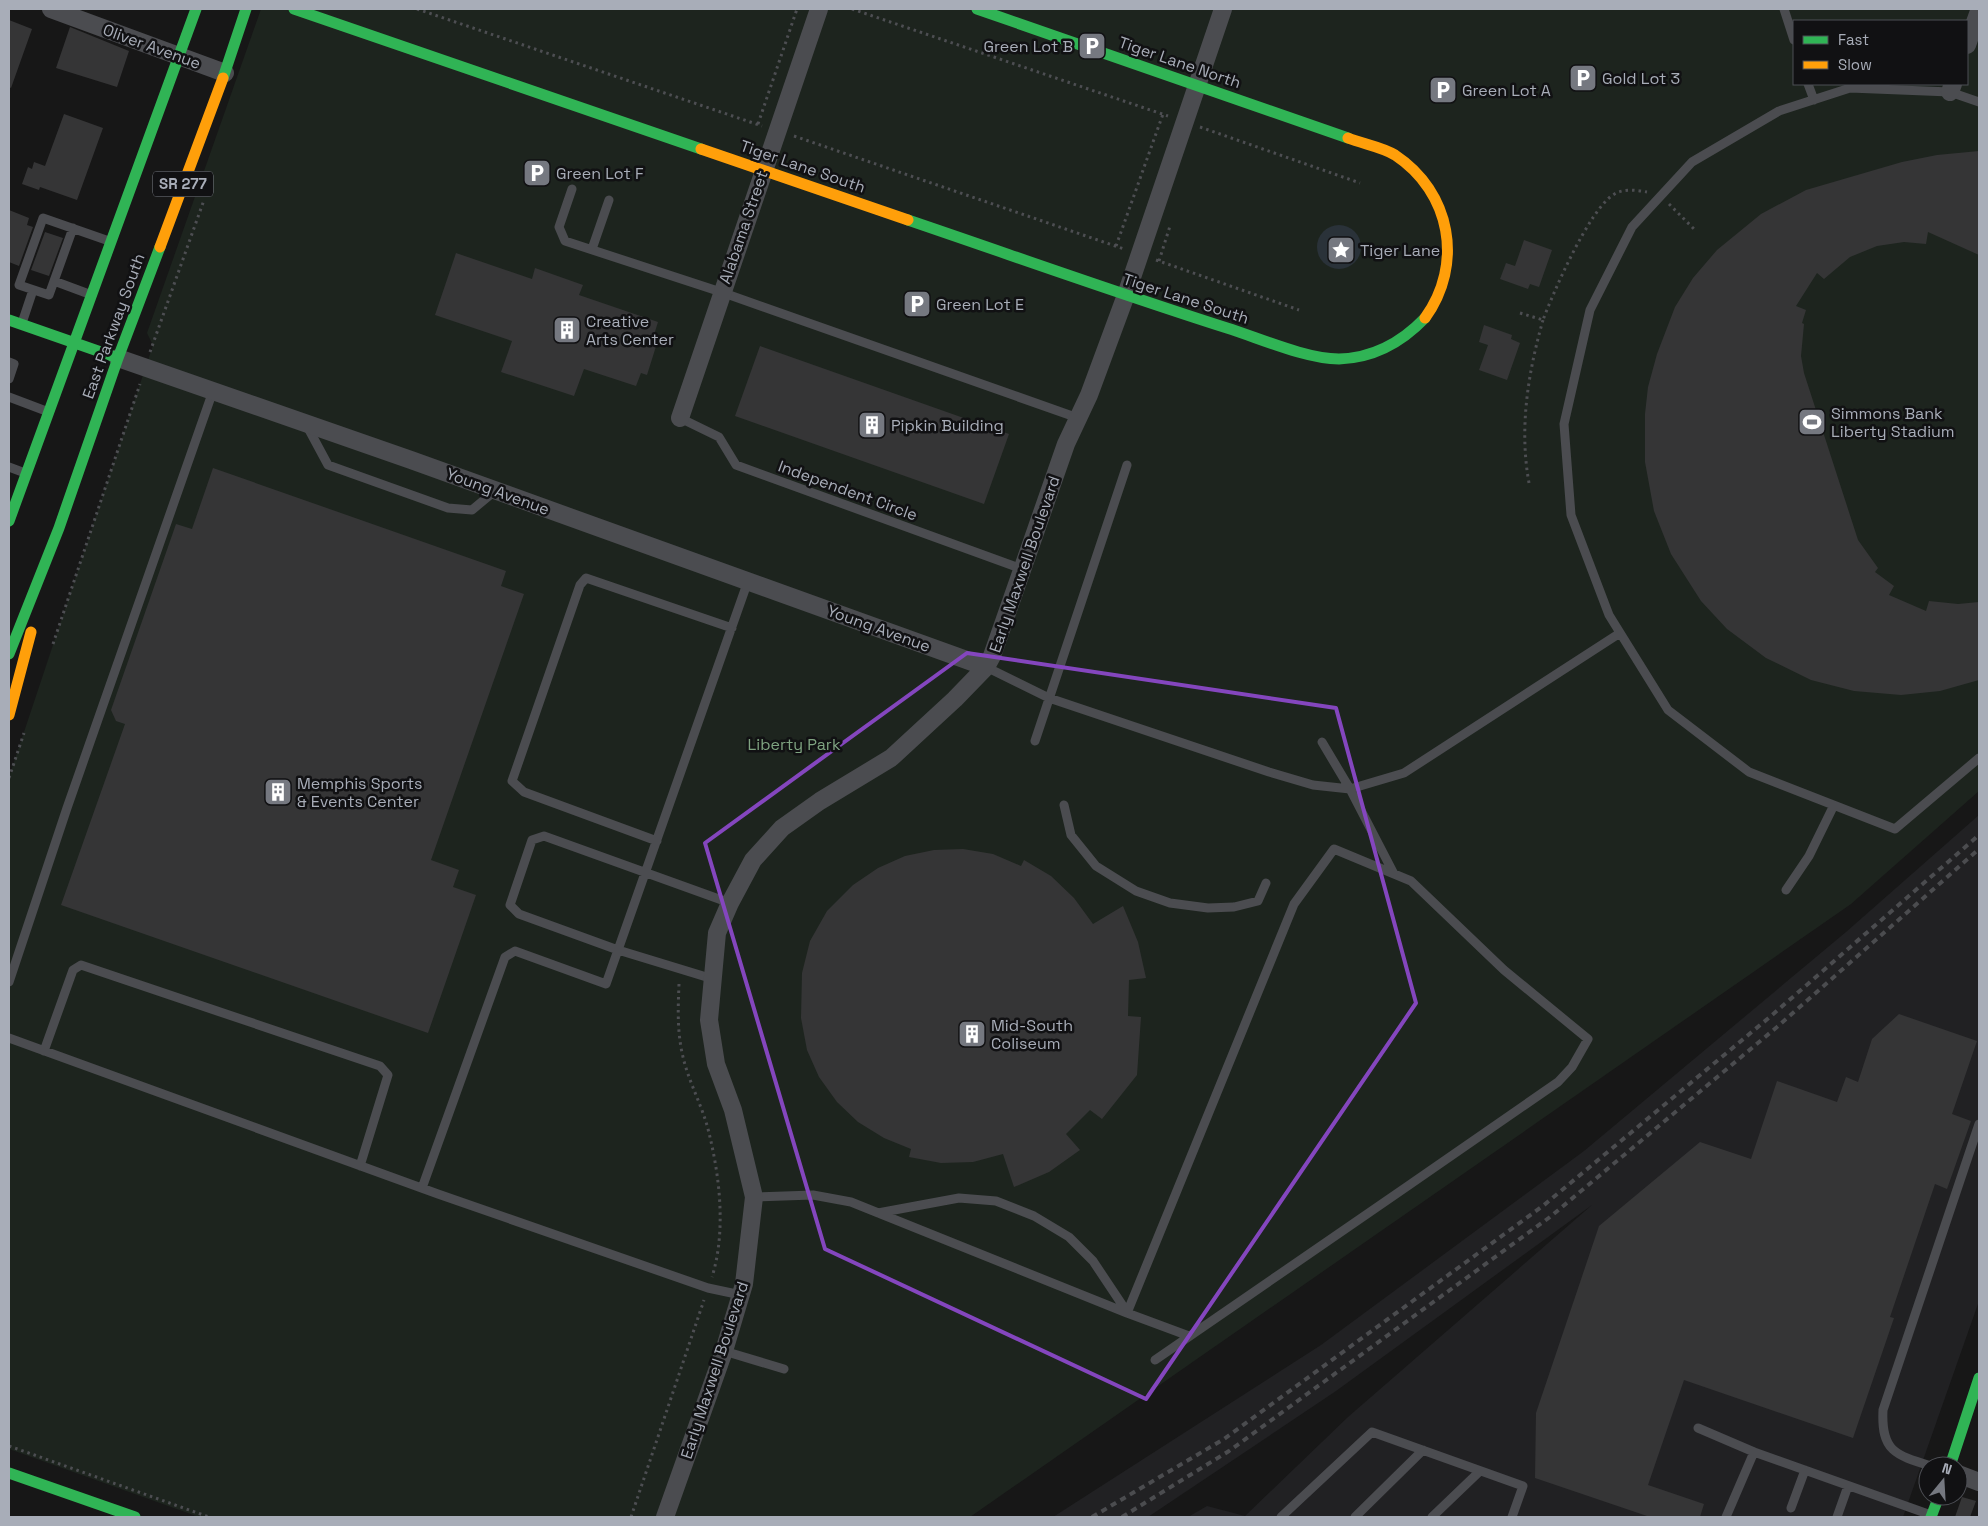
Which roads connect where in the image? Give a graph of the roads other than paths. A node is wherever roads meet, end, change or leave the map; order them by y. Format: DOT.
graph roads {
  1 [pos="50,9"];
  2 [pos="196,9"];
  3 [pos="246,9"];
  4 [pos="294,9"];
  5 [pos="819,9"];
  6 [pos="976,9"];
  7 [pos="1222,9"];
  8 [pos="1784,9"];
  9 [pos="337,10"];
  10 [pos="1979,11"];
  11 [pos="333,22"];
  12 [pos="1793,37"];
  13 [pos="1968,43"];
  14 [pos="178,55"];
  15 [pos="225,73"];
  16 [pos="1197,85"];
  17 [pos="1808,85"];
  18 [pos="1952,88"];
  19 [pos="1814,100"];
  20 [pos="1979,102"];
  21 [pos="764,169"];
  22 [pos="572,189"];
  23 [pos="609,200"];
  24 [pos="73,228"];
  25 [pos="110,241"];
  26 [pos="592,249"];
  27 [pos="54,281"];
  28 [pos="33,290"];
  29 [pos="721,292"];
  30 [pos="90,294"];
  31 [pos="1126,295"];
  32 [pos="9,320"];
  33 [pos="21,324"];
  34 [pos="73,342"];
  35 [pos="1302,353"];
  36 [pos="118,358"];
  37 [pos="9,362"];
  38 [pos="9,379"];
  39 [pos="213,391"];
  40 [pos="9,397"];
  41 [pos="47,411"];
  42 [pos="680,418"];
  43 [pos="1078,418"];
  44 [pos="306,424"];
  45 [pos="1127,466"];
  46 [pos="9,467"];
  47 [pos="25,473"];
  48 [pos="496,490"];
  49 [pos="9,521"];
  50 [pos="58,528"];
  51 [pos="1022,569"];
  52 [pos="748,581"];
  53 [pos="732,628"];
  54 [pos="1620,633"];
  55 [pos="9,654"];
  56 [pos="986,667"];
  57 [pos="1049,698"];
  58 [pos="9,715"];
  59 [pos="1035,741"];
  60 [pos="1322,742"];
  61 [pos="1979,758"];
  62 [pos="1350,789"];
  63 [pos="1064,805"];
  64 [pos="1834,805"];
  65 [pos="657,841"];
  66 [pos="645,873"];
  67 [pos="1394,874"];
  68 [pos="1266,882"];
  69 [pos="1786,890"];
  70 [pos="730,903"];
  71 [pos="618,950"];
  72 [pos="713,979"];
  73 [pos="9,982"];
  74 [pos="9,1038"];
  75 [pos="44,1050"];
  76 [pos="1979,1124"];
  77 [pos="360,1166"];
  78 [pos="422,1188"];
  79 [pos="754,1197"];
  80 [pos="878,1213"];
  81 [pos="741,1295"];
  82 [pos="1127,1313"];
  83 [pos="1189,1336"];
  84 [pos="724,1351"];
  85 [pos="1155,1360"];
  86 [pos="784,1369"];
  87 [pos="1979,1378"];
  88 [pos="1698,1428"];
  89 [pos="1423,1450"];
  90 [pos="1754,1452"];
  91 [pos="1953,1456"];
  92 [pos="1918,1462"];
  93 [pos="1805,1470"];
  94 [pos="1480,1471"];
  95 [pos="9,1473"];
  96 [pos="1848,1486"];
  97 [pos="1791,1508"];
  98 [pos="1931,1516"];
  99 [pos="135,1517"];
  100 [pos="665,1517"];
  101 [pos="1281,1517"];
  102 [pos="1355,1517"];
  103 [pos="1432,1517"];
  104 [pos="1512,1517"];
  105 [pos="1726,1517"];
  106 [pos="1837,1517"];
  1 -- 14 [label="street, Oliver Avenue"];
  2 -- 14 [label="street, East Parkway South / SR 277"];
  3 -- 15 [label="street, East Parkway South / SR 277"];
  4 -- 11 [label="street, Tiger Lane South"];
  5 -- 21 [label="street, Alabama Street"];
  6 -- 16 [label="street, Tiger Lane North"];
  7 -- 16 [label="street, Early Maxwell Boulevard"];
  8 -- 12 [label="lane"];
  9 -- 11 [label="lane"];
  10 -- 13 [label="street"];
  11 -- 21 [label="street, Tiger Lane South"];
  14 -- 15 [label="street, Oliver Avenue"];
  14 -- 25 [label="street, East Parkway South / SR 277"];
  15 -- 36 [label="street, East Parkway South / SR 277"];
  16 -- 31 [label="street, Early Maxwell Boulevard"];
  16 -- 35 [label="street, Tiger Lane North"];
  17 -- 19 [label="lane"];
  18 -- 19 [label="lane"];
  18 -- 20 [label="lane"];
  19 -- 54 [label="lane"];
  21 -- 29 [label="street, Alabama Street"];
  21 -- 31 [label="street, Tiger Lane South"];
  22 -- 26 [label="lane"];
  23 -- 26 [label="lane"];
  24 -- 25 [label="lane"];
  24 -- 27 [label="lane"];
  24 -- 28 [label="lane"];
  25 -- 30 [label="street, East Parkway South / SR 277"];
  26 -- 29 [label="lane"];
  27 -- 28 [label="lane"];
  27 -- 30 [label="lane"];
  28 -- 33 [label="lane"];
  29 -- 42 [label="street, Alabama Street"];
  29 -- 43 [label="lane"];
  30 -- 34 [label="street, East Parkway South / SR 277"];
  31 -- 35 [label="street, Tiger Lane South"];
  31 -- 43 [label="street, Early Maxwell Boulevard"];
  32 -- 33 [label="street, Young Avenue"];
  33 -- 34 [label="street, Young Avenue"];
  34 -- 36 [label="street, Young Avenue"];
  34 -- 41 [label="street, East Parkway South / SR 277"];
  36 -- 39 [label="street, Young Avenue"];
  36 -- 50 [label="street, East Parkway South / SR 277"];
  37 -- 38 [label="lane"];
  39 -- 44 [label="street, Young Avenue"];
  39 -- 73 [label="lane"];
  40 -- 41 [label="lane"];
  41 -- 47 [label="street, East Parkway South / SR 277"];
  42 -- 51 [label="lane, Independent Circle"];
  43 -- 51 [label="street, Early Maxwell Boulevard"];
  44 -- 48 [label="street, Young Avenue"];
  44 -- 48 [label="lane"];
  45 -- 57 [label="lane"];
  46 -- 47 [label="lane"];
  47 -- 49 [label="street, East Parkway South / SR 277"];
  48 -- 52 [label="street, Young Avenue"];
  50 -- 55 [label="street, East Parkway South / SR 277"];
  50 -- 58 [label="street"];
  51 -- 56 [label="street, Early Maxwell Boulevard"];
  52 -- 53 [label="lane"];
  52 -- 56 [label="street, Young Avenue"];
  53 -- 65 [label="lane"];
  53 -- 65 [label="lane"];
  54 -- 62 [label="lane"];
  54 -- 64 [label="lane"];
  56 -- 57 [label="lane"];
  56 -- 70 [label="street, Early Maxwell Boulevard"];
  57 -- 59 [label="lane"];
  57 -- 62 [label="lane"];
  60 -- 62 [label="lane"];
  61 -- 64 [label="lane"];
  62 -- 67 [label="lane"];
  63 -- 68 [label="lane"];
  64 -- 69 [label="lane"];
  65 -- 66 [label="lane"];
  66 -- 70 [label="lane"];
  66 -- 71 [label="lane"];
  66 -- 71 [label="lane"];
  67 -- 82 [label="lane"];
  67 -- 83 [label="lane"];
  70 -- 72 [label="street, Early Maxwell Boulevard"];
  71 -- 72 [label="lane"];
  71 -- 78 [label="lane"];
  72 -- 79 [label="street, Early Maxwell Boulevard"];
  74 -- 75 [label="lane"];
  75 -- 77 [label="lane"];
  75 -- 77 [label="lane"];
  76 -- 92 [label="lane"];
  77 -- 78 [label="lane"];
  78 -- 81 [label="lane"];
  79 -- 80 [label="lane"];
  79 -- 81 [label="street, Early Maxwell Boulevard"];
  80 -- 82 [label="lane"];
  80 -- 82 [label="lane"];
  81 -- 84 [label="street, Early Maxwell Boulevard"];
  82 -- 83 [label="lane"];
  83 -- 85 [label="lane"];
  84 -- 86 [label="lane"];
  84 -- 100 [label="street, Early Maxwell Boulevard"];
  87 -- 91 [label="street"];
  88 -- 90 [label="lane"];
  89 -- 94 [label="lane"];
  89 -- 101 [label="lane"];
  89 -- 102 [label="lane"];
  90 -- 93 [label="lane"];
  90 -- 105 [label="lane"];
  93 -- 96 [label="lane"];
  93 -- 97 [label="lane"];
  94 -- 103 [label="lane"];
  94 -- 104 [label="lane"];
  95 -- 99 [label="street"];
  96 -- 98 [label="lane"];
  96 -- 106 [label="lane"];
}
